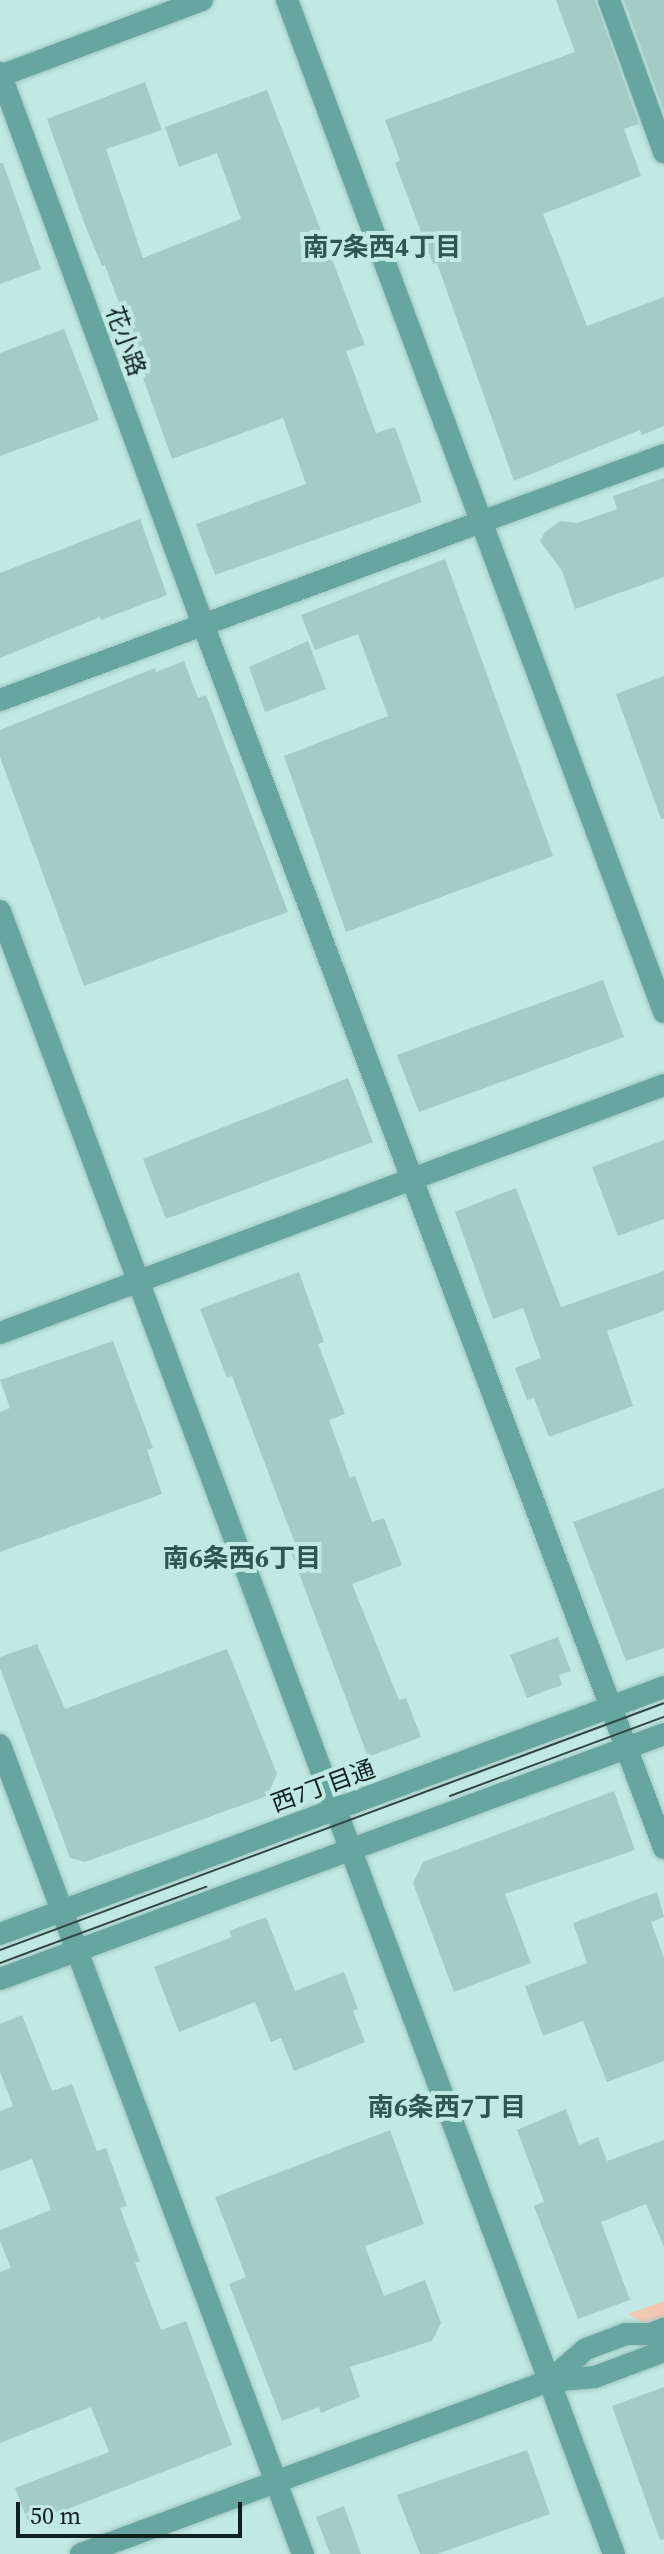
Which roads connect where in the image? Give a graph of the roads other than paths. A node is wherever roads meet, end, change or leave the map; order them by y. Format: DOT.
graph roads {
  1 [pos="202,0"];
  2 [pos="287,0"];
  3 [pos="609,0"];
  4 [pos="0,75"];
  5 [pos="664,152"];
  6 [pos="664,455"];
  7 [pos="481,522"];
  8 [pos="203,624"];
  9 [pos="0,700"];
  10 [pos="0,911"];
  11 [pos="664,1012"];
  12 [pos="664,1085"];
  13 [pos="412,1179"];
  14 [pos="138,1282"];
  15 [pos="0,1333"];
  16 [pos="664,1687"];
  17 [pos="611,1707"];
  18 [pos="664,1734"];
  19 [pos="0,1745"];
  20 [pos="626,1747"];
  21 [pos="335,1808"];
  22 [pos="664,1848"];
  23 [pos="351,1851"];
  24 [pos="62,1911"];
  25 [pos="0,1934"];
  26 [pos="77,1950"];
  27 [pos="0,1979"];
  28 [pos="664,2329"];
  29 [pos="664,2351"];
  30 [pos="549,2381"];
  31 [pos="275,2481"];
  32 [pos="81,2554"];
  33 [pos="303,2554"];
  34 [pos="614,2554"];
  1 -- 4 [label="street"];
  2 -- 7 [label="street"];
  3 -- 5 [label="street"];
  4 -- 8 [label="street, 花小路"];
  6 -- 7 [label="street"];
  7 -- 8 [label="street"];
  7 -- 11 [label="street"];
  8 -- 9 [label="street"];
  8 -- 13 [label="street, 花小路"];
  10 -- 14 [label="street"];
  12 -- 13 [label="street"];
  13 -- 14 [label="street"];
  13 -- 17 [label="street, 花小路"];
  14 -- 15 [label="street"];
  14 -- 21 [label="street"];
  16 -- 17 [label="street, 西7丁目通"];
  17 -- 20 [label="street, 花小路"];
  17 -- 21 [label="street, 西7丁目通"];
  18 -- 20 [label="street"];
  19 -- 24 [label="street"];
  20 -- 22 [label="street, 花小路"];
  20 -- 23 [label="street"];
  21 -- 23 [label="street"];
  21 -- 24 [label="street, 西7丁目通"];
  23 -- 26 [label="street"];
  23 -- 30 [label="street"];
  24 -- 25 [label="street, 西7丁目通"];
  24 -- 26 [label="street"];
  26 -- 27 [label="street"];
  26 -- 31 [label="street"];
  28 -- 30 [label="street"];
  29 -- 30 [label="street"];
  30 -- 31 [label="street"];
  30 -- 34 [label="street"];
  31 -- 32 [label="street"];
  31 -- 33 [label="street"];
}
